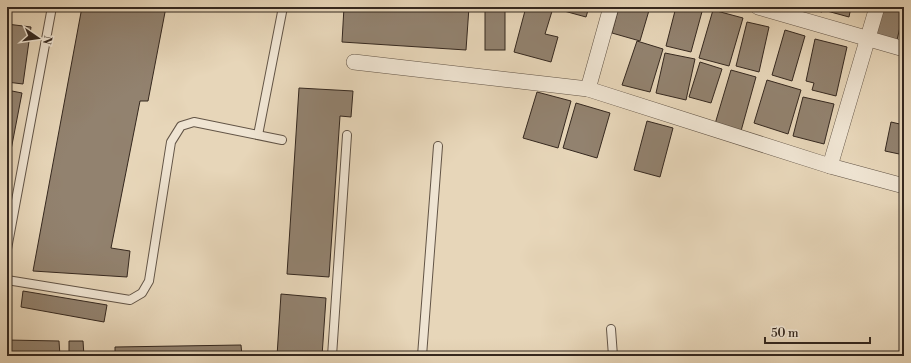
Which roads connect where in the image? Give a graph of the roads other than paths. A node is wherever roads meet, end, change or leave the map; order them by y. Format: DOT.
graph roads {
  1 [pos="52,7"];
  2 [pos="283,7"];
  3 [pos="611,7"];
  4 [pos="758,7"];
  5 [pos="877,7"];
  6 [pos="868,38"];
  7 [pos="904,49"];
  8 [pos="354,62"];
  9 [pos="588,90"];
  10 [pos="258,135"];
  11 [pos="347,135"];
  12 [pos="282,140"];
  13 [pos="438,146"];
  14 [pos="830,166"];
  15 [pos="904,186"];
  16 [pos="7,249"];
  17 [pos="7,280"];
  18 [pos="611,329"];
  19 [pos="332,356"];
  20 [pos="422,356"];
  21 [pos="613,356"];
  1 -- 16 [label="lane"];
  2 -- 10 [label="lane"];
  3 -- 9 [label="street"];
  4 -- 6 [label="street"];
  5 -- 6 [label="street"];
  6 -- 7 [label="street"];
  6 -- 14 [label="street"];
  8 -- 9 [label="street"];
  9 -- 14 [label="street"];
  10 -- 12 [label="lane"];
  10 -- 17 [label="lane"];
  11 -- 19 [label="lane"];
  13 -- 20 [label="lane"];
  14 -- 15 [label="street"];
  18 -- 21 [label="lane"];
}
